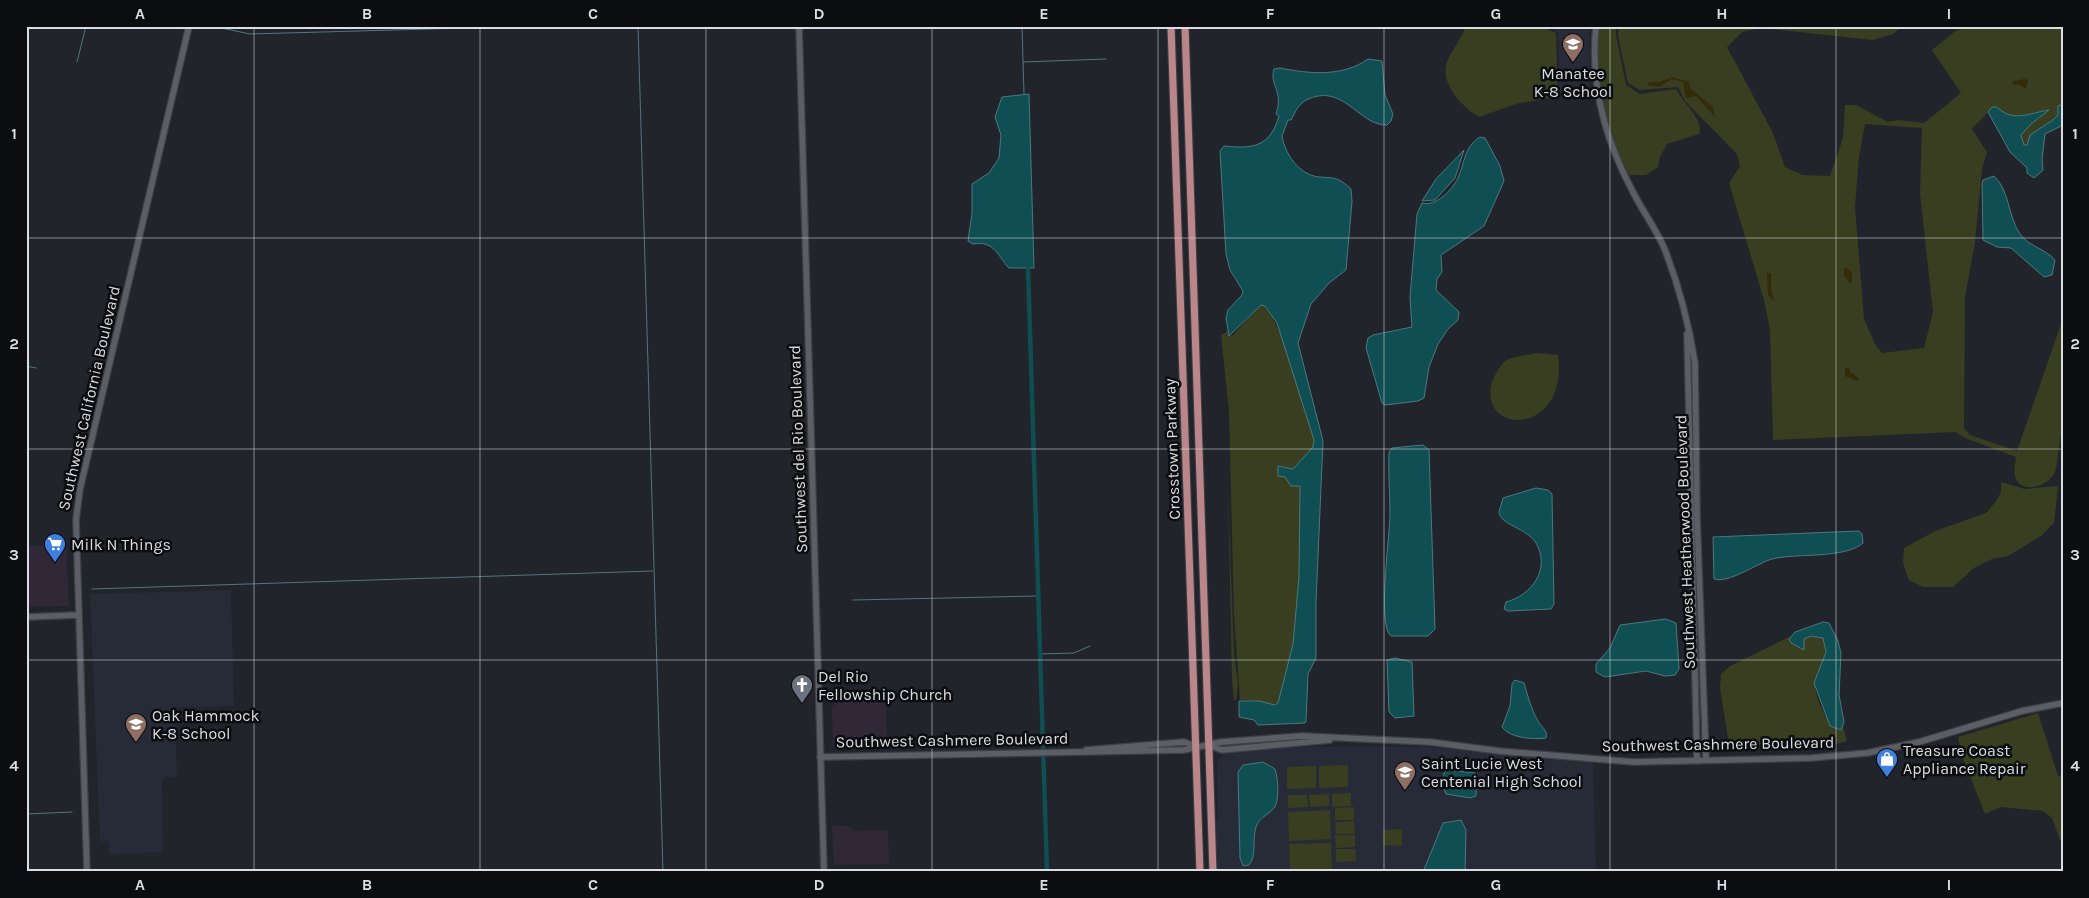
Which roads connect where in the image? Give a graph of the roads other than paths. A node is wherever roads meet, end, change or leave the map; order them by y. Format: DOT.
graph roads {
  1 [pos="189,26"];
  2 [pos="799,26"];
  3 [pos="1171,26"];
  4 [pos="1185,26"];
  5 [pos="1596,26"];
  6 [pos="1687,324"];
  7 [pos="78,615"];
  8 [pos="26,617"];
  9 [pos="2063,704"];
  10 [pos="1210,746"];
  11 [pos="1197,747"];
  12 [pos="820,757"];
  13 [pos="1706,760"];
  14 [pos="1697,761"];
  15 [pos="87,872"];
  16 [pos="824,872"];
  17 [pos="1200,872"];
  18 [pos="1213,872"];
  1 -- 7 [label="street, Southwest California Boulevard"];
  2 -- 12 [label="street, Southwest del Rio Boulevard"];
  3 -- 11 [label="main road, Crosstown Parkway"];
  4 -- 10 [label="main road, Crosstown Parkway"];
  5 -- 6 [label="street, Southwest Heatherwood Boulevard"];
  6 -- 13 [label="street, Southwest Heatherwood Boulevard"];
  6 -- 14 [label="street, Southwest Heatherwood Boulevard"];
  7 -- 8 [label="street"];
  7 -- 15 [label="street, Southwest California Boulevard"];
  9 -- 13 [label="street, Southwest Cashmere Boulevard"];
  10 -- 11 [label="street, Southwest Cashmere Boulevard"];
  10 -- 14 [label="street, Southwest Cashmere Boulevard"];
  10 -- 18 [label="main road, Crosstown Parkway"];
  11 -- 12 [label="street, Southwest Cashmere Boulevard"];
  11 -- 17 [label="main road, Crosstown Parkway"];
  12 -- 16 [label="street, Southwest del Rio Boulevard"];
  13 -- 14 [label="street, Southwest Cashmere Boulevard"];
}
